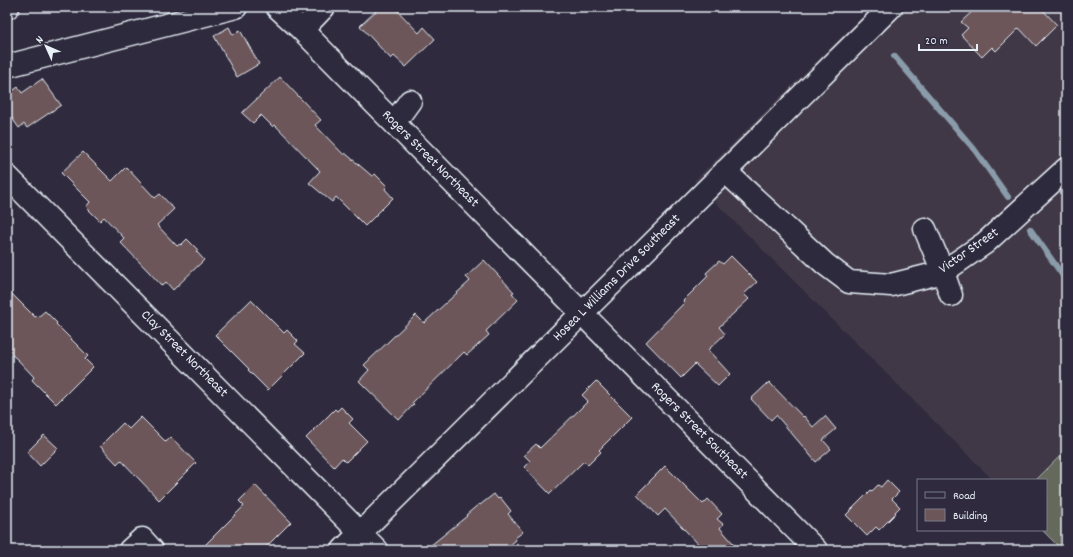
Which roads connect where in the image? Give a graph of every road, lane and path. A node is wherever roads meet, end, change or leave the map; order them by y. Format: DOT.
graph roads {
  1 [pos="236,7"];
  2 [pos="277,7"];
  3 [pos="324,7"];
  4 [pos="891,7"];
  5 [pos="302,30"];
  6 [pos="7,66"];
  7 [pos="410,101"];
  8 [pos="394,123"];
  9 [pos="725,171"];
  10 [pos="1064,174"];
  11 [pos="7,176"];
  12 [pos="925,229"];
  13 [pos="943,272"];
  14 [pos="951,294"];
  15 [pos="582,312"];
  16 [pos="360,533"];
  17 [pos="130,550"];
  18 [pos="152,550"];
  19 [pos="344,550"];
  20 [pos="377,550"];
  21 [pos="816,550"];
  1 -- 6 [label="street"];
  2 -- 5 [label="street, Rogers Street Northeast"];
  3 -- 5 [label="street"];
  4 -- 9 [label="street, Hosea L Williams Drive Southeast"];
  5 -- 8 [label="street, Rogers Street Northeast"];
  7 -- 8 [label="street"];
  8 -- 15 [label="street, Rogers Street Northeast"];
  9 -- 13 [label="street, Victor Street"];
  9 -- 15 [label="street, Hosea L Williams Drive Southeast"];
  10 -- 13 [label="street, Victor Street"];
  11 -- 16 [label="street, Clay Street Northeast"];
  12 -- 13 [label="street"];
  13 -- 14 [label="street"];
  15 -- 16 [label="street, Hosea L Williams Drive Southeast"];
  15 -- 21 [label="street, Rogers Street Southeast"];
  16 -- 19 [label="street, Hosea L Williams Drive Southeast"];
  16 -- 20 [label="street, Clay Street Northeast"];
  17 -- 18 [label="street"];
}
